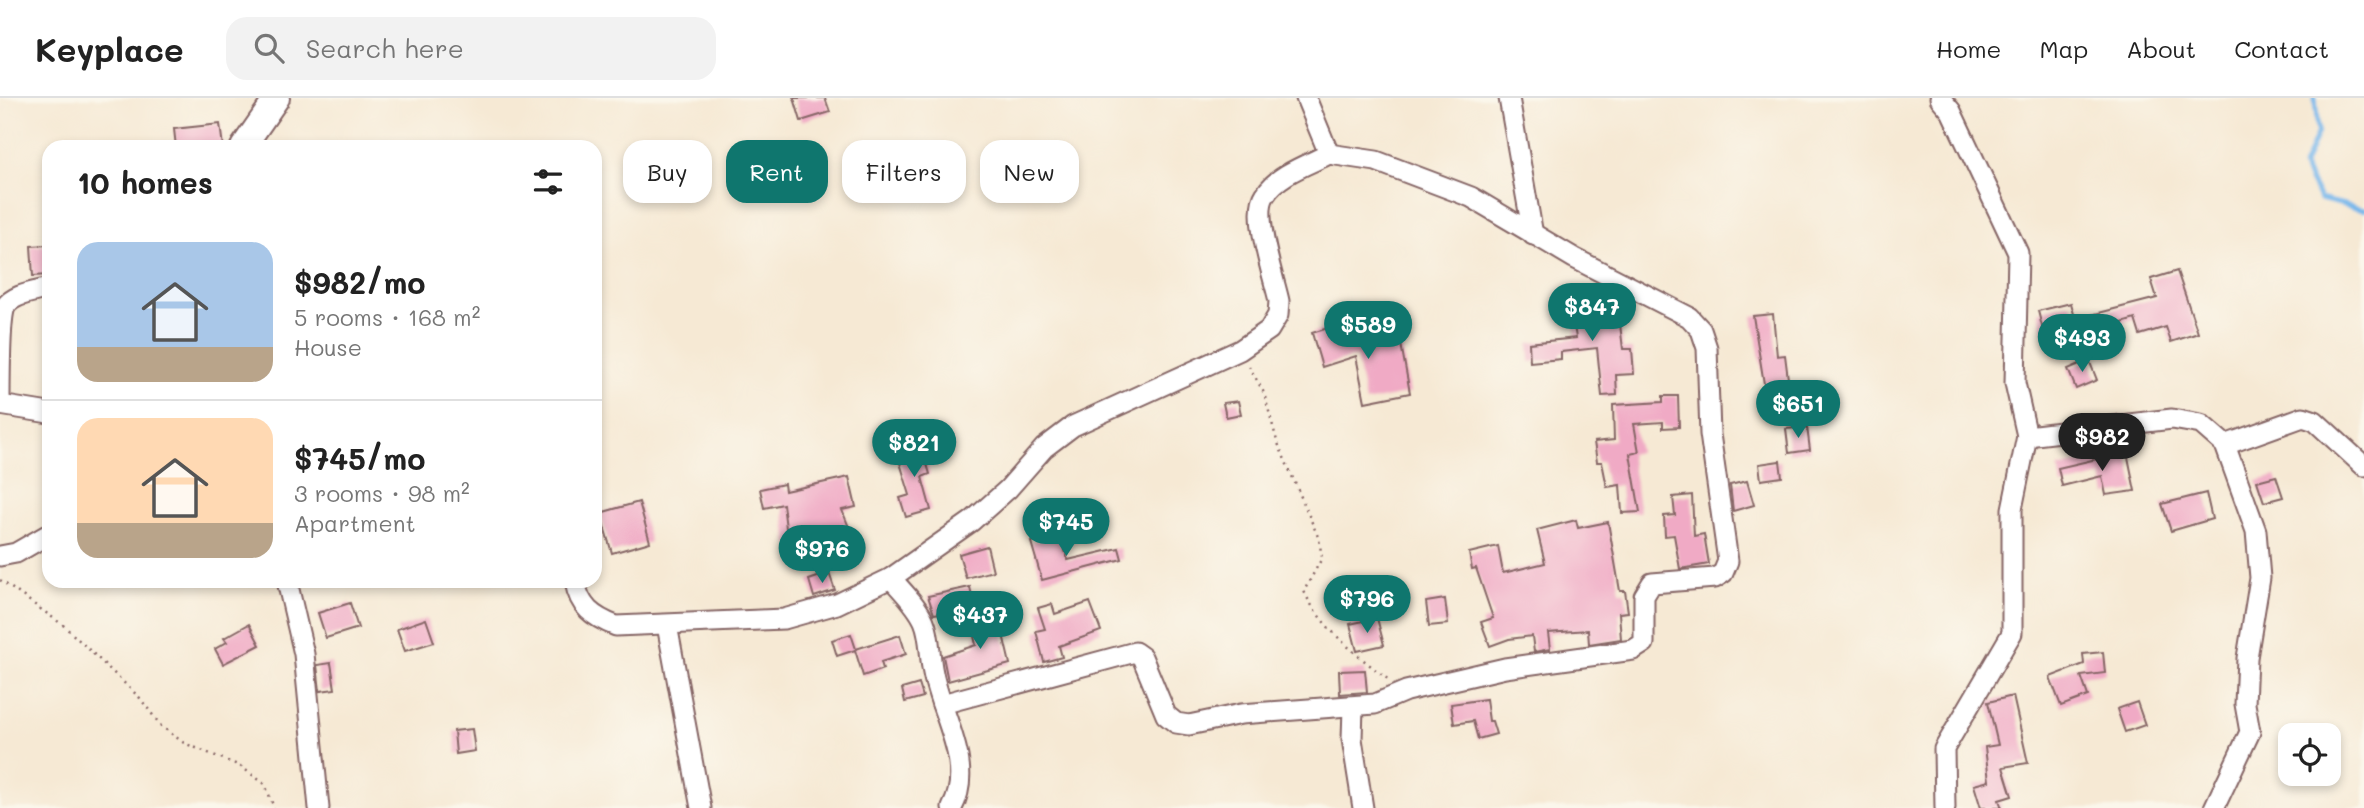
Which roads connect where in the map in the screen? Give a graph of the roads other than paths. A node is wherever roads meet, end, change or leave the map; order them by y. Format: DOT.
graph roads {
  1 [pos="277,98"];
  2 [pos="1306,98"];
  3 [pos="1509,98"];
  4 [pos="1940,98"];
  5 [pos="248,140"];
  6 [pos="1329,154"];
  7 [pos="1533,235"];
  8 [pos="42,290"];
  9 [pos="0,405"];
  10 [pos="42,412"];
  11 [pos="2027,436"];
  12 [pos="2225,445"];
  13 [pos="2364,466"];
  14 [pos="42,538"];
  15 [pos="0,556"];
  16 [pos="891,578"];
  17 [pos="289,588"];
  18 [pos="576,588"];
  19 [pos="667,625"];
  20 [pos="942,704"];
  21 [pos="1353,707"];
  22 [pos="320,808"];
  23 [pos="701,808"];
  24 [pos="952,808"];
  25 [pos="1363,808"];
  26 [pos="1945,808"];
  27 [pos="2214,808"];
  1 -- 5 [label="street"];
  2 -- 6 [label="street"];
  3 -- 7 [label="street"];
  4 -- 11 [label="street"];
  6 -- 7 [label="street"];
  6 -- 16 [label="street"];
  7 -- 21 [label="street"];
  8 -- 9 [label="street"];
  9 -- 10 [label="street"];
  11 -- 12 [label="street"];
  11 -- 26 [label="street"];
  12 -- 13 [label="street"];
  12 -- 27 [label="street"];
  14 -- 15 [label="street"];
  16 -- 19 [label="street"];
  16 -- 20 [label="street"];
  17 -- 22 [label="street"];
  18 -- 19 [label="street"];
  19 -- 23 [label="street"];
  20 -- 21 [label="street"];
  20 -- 24 [label="street"];
  21 -- 25 [label="street"];
}
